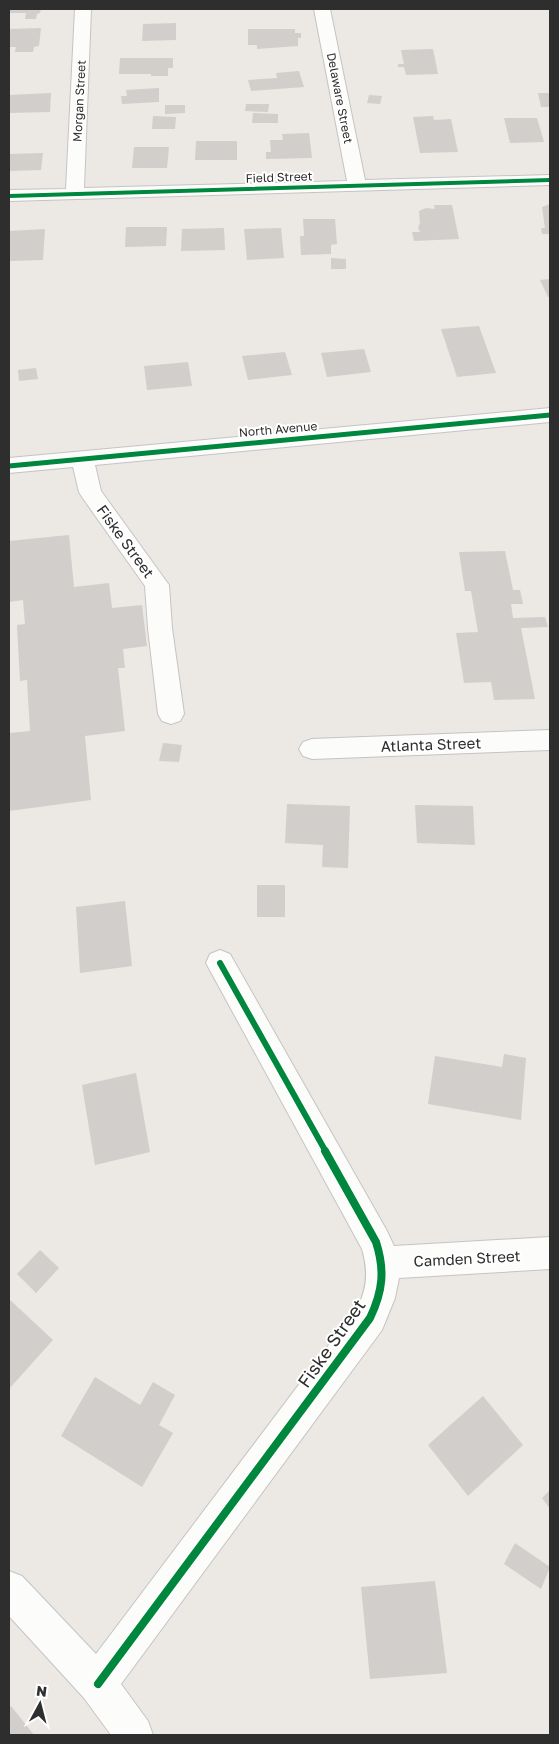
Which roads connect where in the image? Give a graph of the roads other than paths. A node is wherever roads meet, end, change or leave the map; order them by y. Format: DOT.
graph roads {
  1 [pos="83,9"];
  2 [pos="322,9"];
  3 [pos="550,180"];
  4 [pos="357,186"];
  5 [pos="75,194"];
  6 [pos="9,196"];
  7 [pos="550,415"];
  8 [pos="82,460"];
  9 [pos="9,466"];
  10 [pos="171,714"];
  11 [pos="550,740"];
  12 [pos="312,749"];
  13 [pos="220,963"];
  14 [pos="550,1253"];
  15 [pos="383,1263"];
  16 [pos="9,1589"];
  17 [pos="98,1684"];
  18 [pos="134,1735"];
  1 -- 5 [label="street, Morgan Street"];
  2 -- 4 [label="street, Delaware Street"];
  3 -- 4 [label="street, Field Street"];
  4 -- 5 [label="street, Field Street"];
  5 -- 6 [label="street, Field Street"];
  7 -- 8 [label="street, North Avenue"];
  8 -- 9 [label="street, North Avenue"];
  8 -- 10 [label="street, Fiske Street"];
  11 -- 12 [label="street, Atlanta Street"];
  13 -- 15 [label="street, Fiske Street"];
  14 -- 15 [label="street, Camden Street"];
  15 -- 17 [label="street, Fiske Street"];
  16 -- 17 [label="street"];
  17 -- 18 [label="street"];
}
